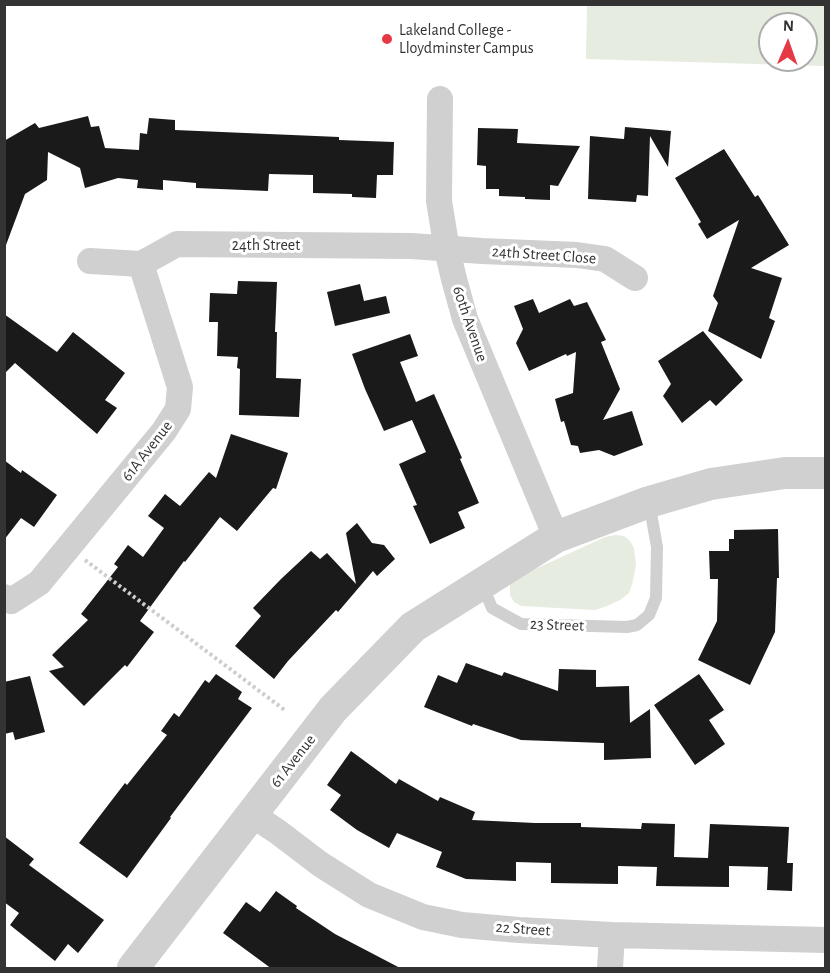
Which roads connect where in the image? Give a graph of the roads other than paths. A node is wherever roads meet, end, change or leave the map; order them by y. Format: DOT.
graph roads {
  1 [pos="440,99"];
  2 [pos="447,250"];
  3 [pos="90,261"];
  4 [pos="141,264"];
  5 [pos="635,278"];
  6 [pos="825,473"];
  7 [pos="649,502"];
  8 [pos="556,537"];
  9 [pos="482,583"];
  10 [pos="8,599"];
  11 [pos="251,814"];
  12 [pos="612,935"];
  13 [pos="825,940"];
  14 [pos="133,969"];
  15 [pos="610,969"];
  1 -- 2 [label="street, 60th Avenue"];
  2 -- 4 [label="street, 24th Street"];
  2 -- 5 [label="street, 24th Street Close"];
  2 -- 8 [label="street, 60th Avenue"];
  3 -- 4 [label="street"];
  4 -- 10 [label="street, 61A Avenue"];
  6 -- 7 [label="street"];
  7 -- 8 [label="street"];
  7 -- 9 [label="lane, 23 Street"];
  8 -- 9 [label="street"];
  9 -- 11 [label="street, 61 Avenue"];
  11 -- 12 [label="street, 22 Street"];
  11 -- 14 [label="street, 61 Avenue"];
  12 -- 13 [label="street, 22 Street"];
  12 -- 15 [label="street"];
}
